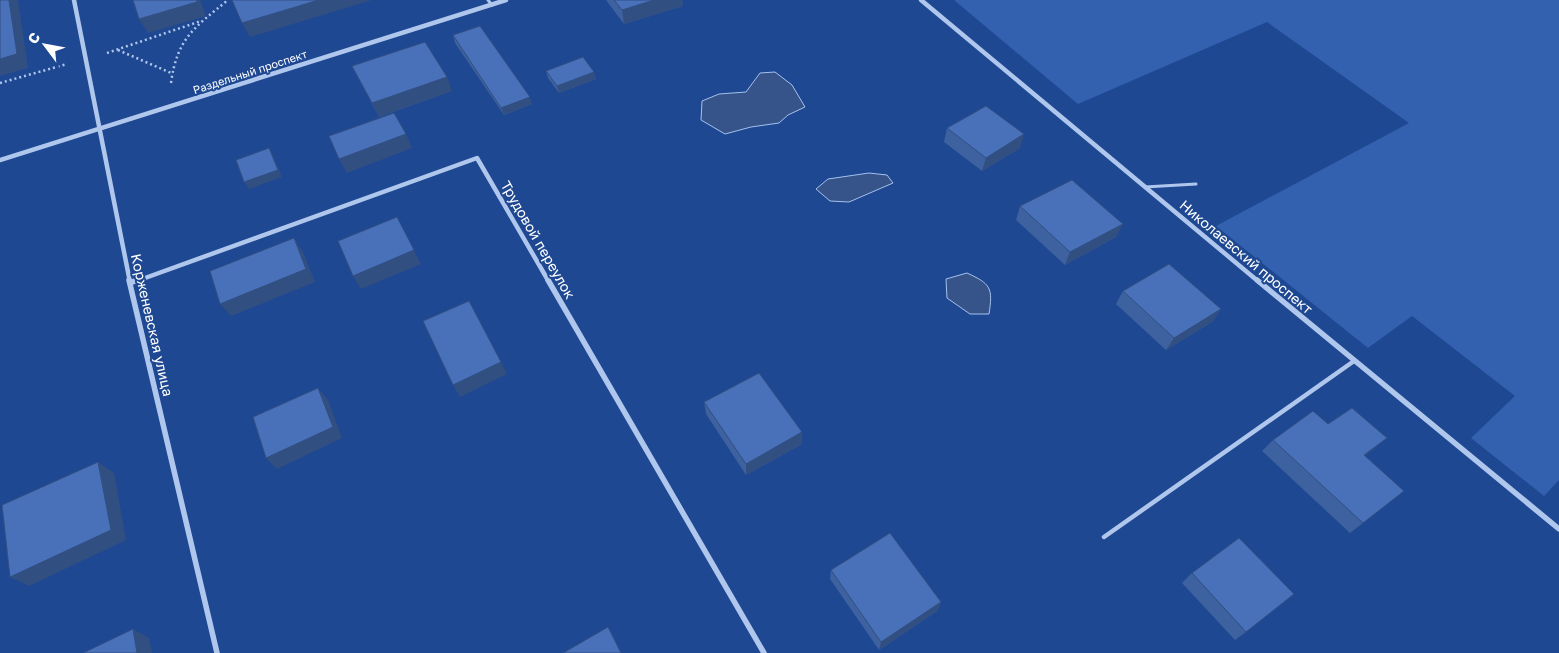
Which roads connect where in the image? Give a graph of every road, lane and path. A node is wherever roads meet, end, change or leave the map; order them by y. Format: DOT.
graph roads {
  1 [pos="74,0"];
  2 [pos="228,0"];
  3 [pos="488,0"];
  4 [pos="506,0"];
  5 [pos="921,0"];
  6 [pos="492,4"];
  7 [pos="201,21"];
  8 [pos="118,49"];
  9 [pos="112,51"];
  10 [pos="55,67"];
  11 [pos="172,73"];
  12 [pos="0,83"];
  13 [pos="170,92"];
  14 [pos="100,128"];
  15 [pos="0,160"];
  16 [pos="1196,184"];
  17 [pos="1145,187"];
  18 [pos="130,283"];
  19 [pos="1354,361"];
  20 [pos="1559,528"];
  21 [pos="1104,536"];
  22 [pos="217,653"];
  23 [pos="764,653"];
  1 -- 14 [label="street, Корженевская улица"];
  2 -- 7 [label="path"];
  3 -- 6 [label="lane"];
  4 -- 6 [label="street, Раздельный проспект"];
  5 -- 17 [label="street, Николаевский проспект"];
  6 -- 14 [label="street, Раздельный проспект"];
  7 -- 8 [label="path"];
  7 -- 11 [label="path"];
  8 -- 9 [label="path"];
  8 -- 11 [label="path"];
  10 -- 12 [label="path"];
  11 -- 13 [label="path"];
  14 -- 15 [label="street, Раздельный проспект"];
  14 -- 18 [label="street, Корженевская улица"];
  16 -- 17 [label="lane"];
  17 -- 19 [label="street, Николаевский проспект"];
  18 -- 22 [label="street, Корженевская улица"];
  18 -- 23 [label="street, Трудовой переулок"];
  19 -- 20 [label="street, Николаевский проспект"];
  19 -- 21 [label="lane"];
}
